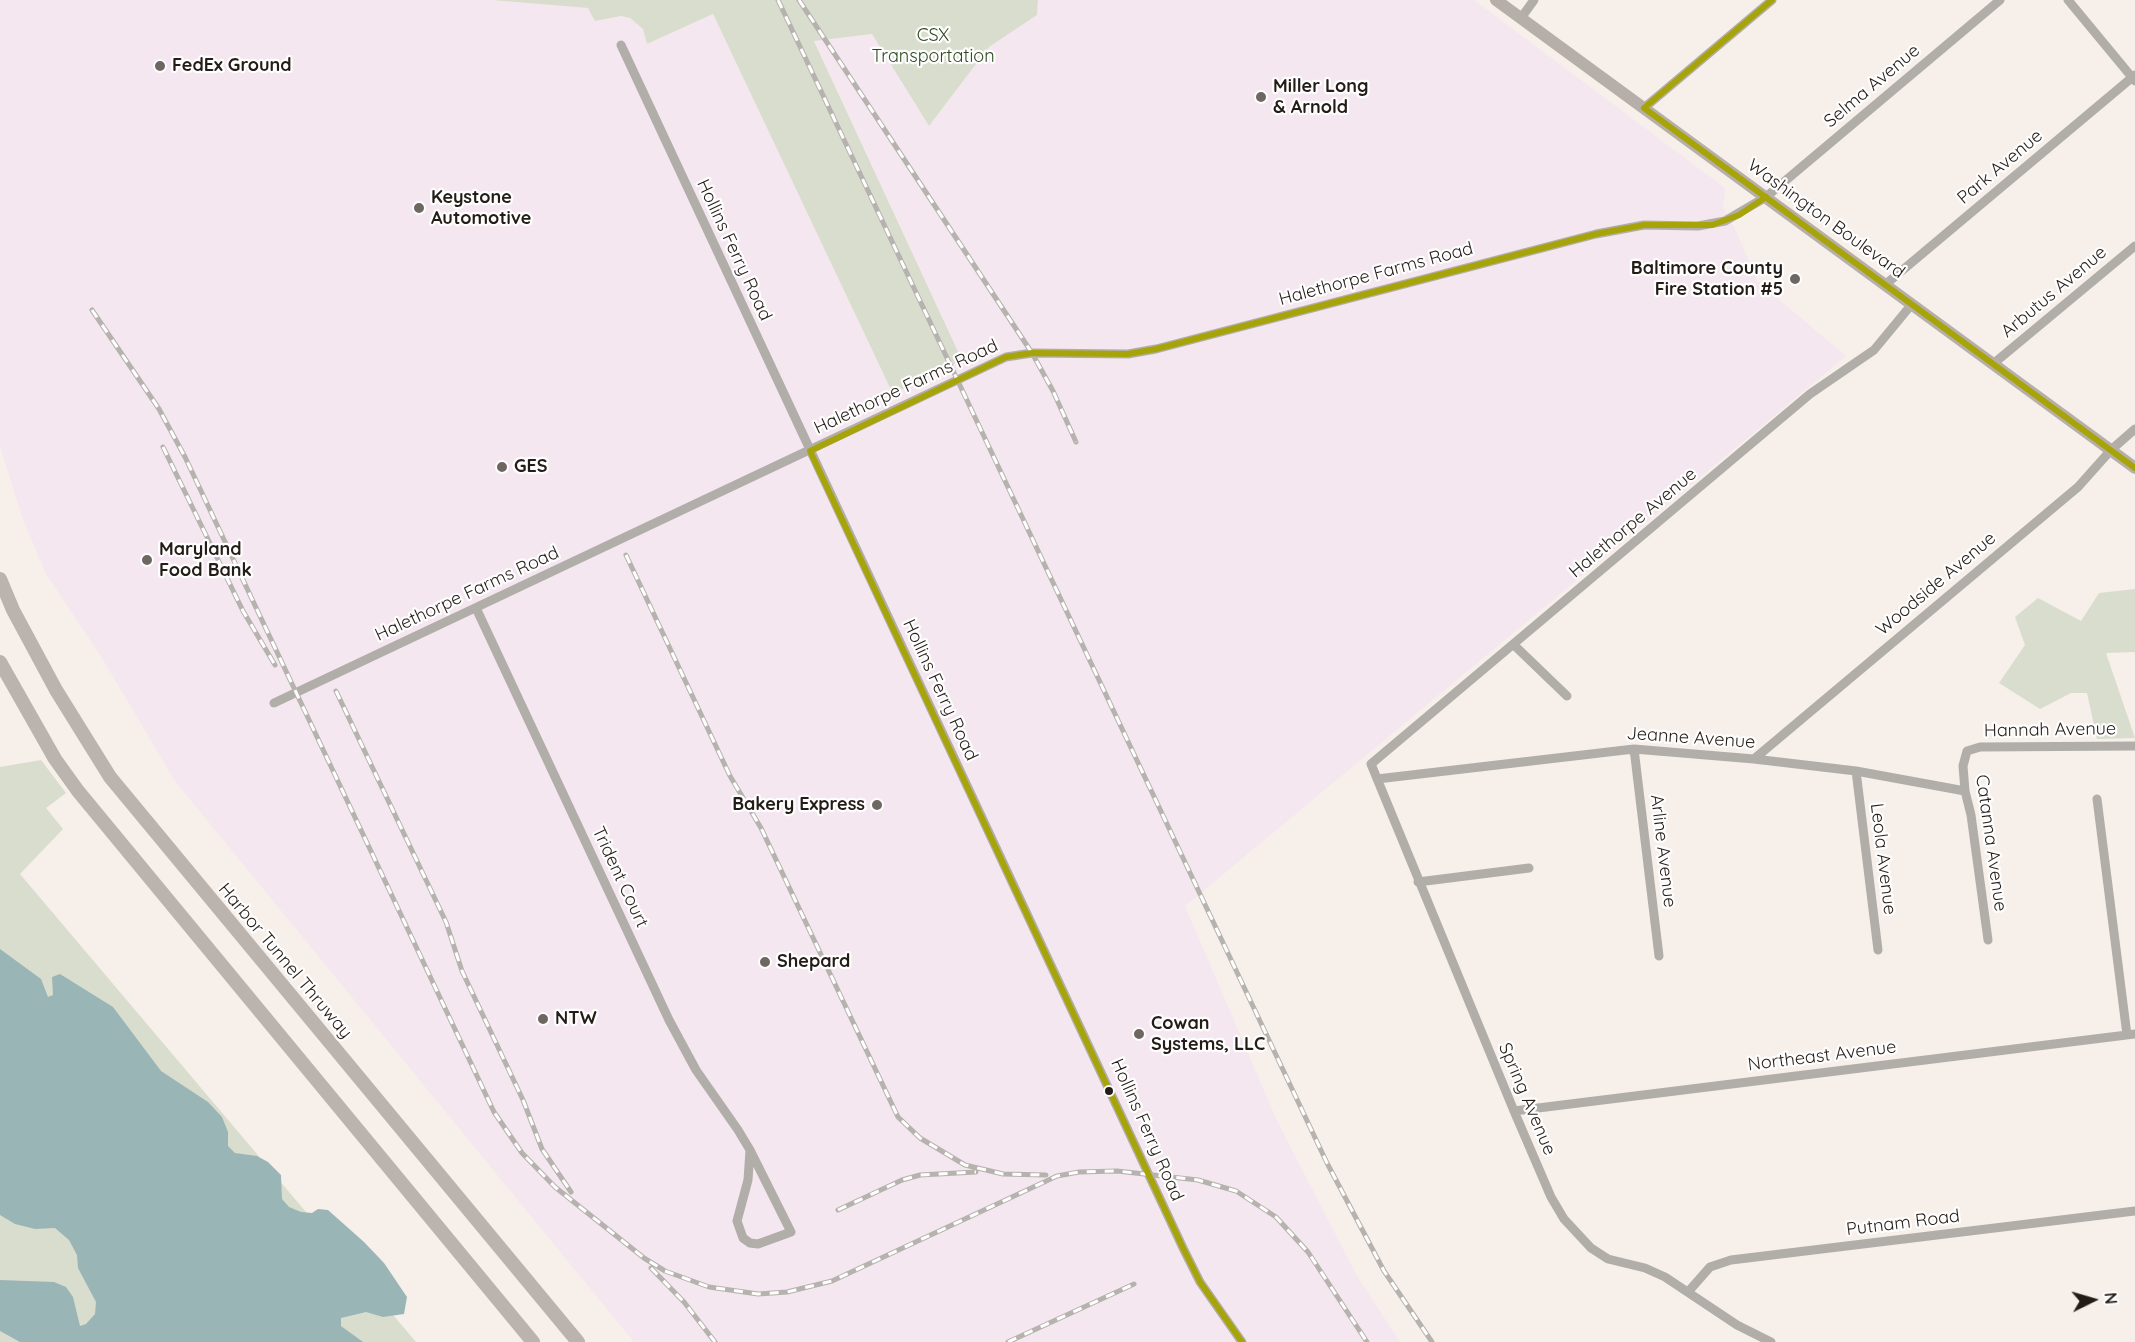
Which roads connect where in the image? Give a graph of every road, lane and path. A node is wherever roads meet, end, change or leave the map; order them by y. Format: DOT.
graph roads {
  1 [pos="1496,0"];
  2 [pos="1534,0"];
  3 [pos="1772,0"];
  4 [pos="1981,0"];
  5 [pos="2000,0"];
  6 [pos="2068,0"];
  7 [pos="1989,9"];
  8 [pos="1521,18"];
  9 [pos="621,45"];
  10 [pos="2134,78"];
  11 [pos="1644,108"];
  12 [pos="1766,197"];
  13 [pos="2135,246"];
  14 [pos="1886,284"];
  15 [pos="1912,304"];
  16 [pos="1993,364"];
  17 [pos="2135,429"];
  18 [pos="2111,450"];
  19 [pos="810,451"];
  20 [pos="2135,468"];
  21 [pos="0,579"];
  22 [pos="476,608"];
  23 [pos="1514,645"];
  24 [pos="0,662"];
  25 [pos="1567,696"];
  26 [pos="274,703"];
  27 [pos="2135,746"];
  28 [pos="1634,749"];
  29 [pos="1967,751"];
  30 [pos="1754,759"];
  31 [pos="1371,764"];
  32 [pos="1856,771"];
  33 [pos="1377,779"];
  34 [pos="1965,791"];
  35 [pos="2097,799"];
  36 [pos="1529,868"];
  37 [pos="1418,882"];
  38 [pos="1988,940"];
  39 [pos="1878,950"];
  40 [pos="1659,956"];
  41 [pos="2131,1034"];
  42 [pos="1514,1111"];
  43 [pos="750,1150"];
  44 [pos="2135,1211"];
  45 [pos="1688,1292"];
  46 [pos="533,1342"];
  47 [pos="578,1342"];
  48 [pos="1242,1342"];
  49 [pos="1771,1342"];
  1 -- 8 [label="main road, Washington Boulevard"];
  2 -- 8 [label="street"];
  3 -- 11 [label="street"];
  4 -- 7 [label="street"];
  5 -- 7 [label="street, Selma Avenue"];
  6 -- 10 [label="street"];
  7 -- 12 [label="street, Selma Avenue"];
  8 -- 11 [label="main road, Washington Boulevard"];
  9 -- 19 [label="street, Hollins Ferry Road"];
  10 -- 14 [label="street, Park Avenue"];
  11 -- 12 [label="main road, Washington Boulevard"];
  12 -- 14 [label="main road, Washington Boulevard"];
  12 -- 19 [label="street, Halethorpe Farms Road"];
  13 -- 16 [label="street, Arbutus Avenue"];
  14 -- 15 [label="main road, Washington Boulevard"];
  15 -- 16 [label="main road, Washington Boulevard"];
  15 -- 23 [label="street, Halethorpe Avenue"];
  16 -- 18 [label="main road, Washington Boulevard"];
  17 -- 18 [label="street, Woodside Avenue"];
  18 -- 20 [label="main road, Washington Boulevard"];
  18 -- 30 [label="street, Woodside Avenue"];
  19 -- 22 [label="street, Halethorpe Farms Road"];
  19 -- 48 [label="street, Hollins Ferry Road"];
  21 -- 47 [label="highway, Harbor Tunnel Thruway"];
  22 -- 26 [label="street, Halethorpe Farms Road"];
  22 -- 43 [label="street, Trident Court"];
  23 -- 25 [label="street"];
  23 -- 31 [label="street, Halethorpe Avenue"];
  24 -- 46 [label="highway"];
  27 -- 29 [label="street, Hannah Avenue"];
  28 -- 30 [label="street, Jeanne Avenue"];
  28 -- 33 [label="street, Jeanne Avenue"];
  28 -- 40 [label="street, Arline Avenue"];
  29 -- 34 [label="street, Catanna Avenue"];
  30 -- 32 [label="street, Jeanne Avenue"];
  31 -- 33 [label="street, Spring Avenue"];
  32 -- 34 [label="street, Jeanne Avenue"];
  32 -- 39 [label="street, Leola Avenue"];
  33 -- 37 [label="street, Spring Avenue"];
  34 -- 38 [label="street, Catanna Avenue"];
  35 -- 41 [label="street"];
  36 -- 37 [label="street"];
  37 -- 42 [label="street, Spring Avenue"];
  41 -- 42 [label="street, Northeast Avenue"];
  42 -- 45 [label="street, Spring Avenue"];
  43 -- 43 [label="street, Trident Court"];
  44 -- 45 [label="street, Putnam Road"];
  45 -- 49 [label="street, Spring Avenue"];
}
